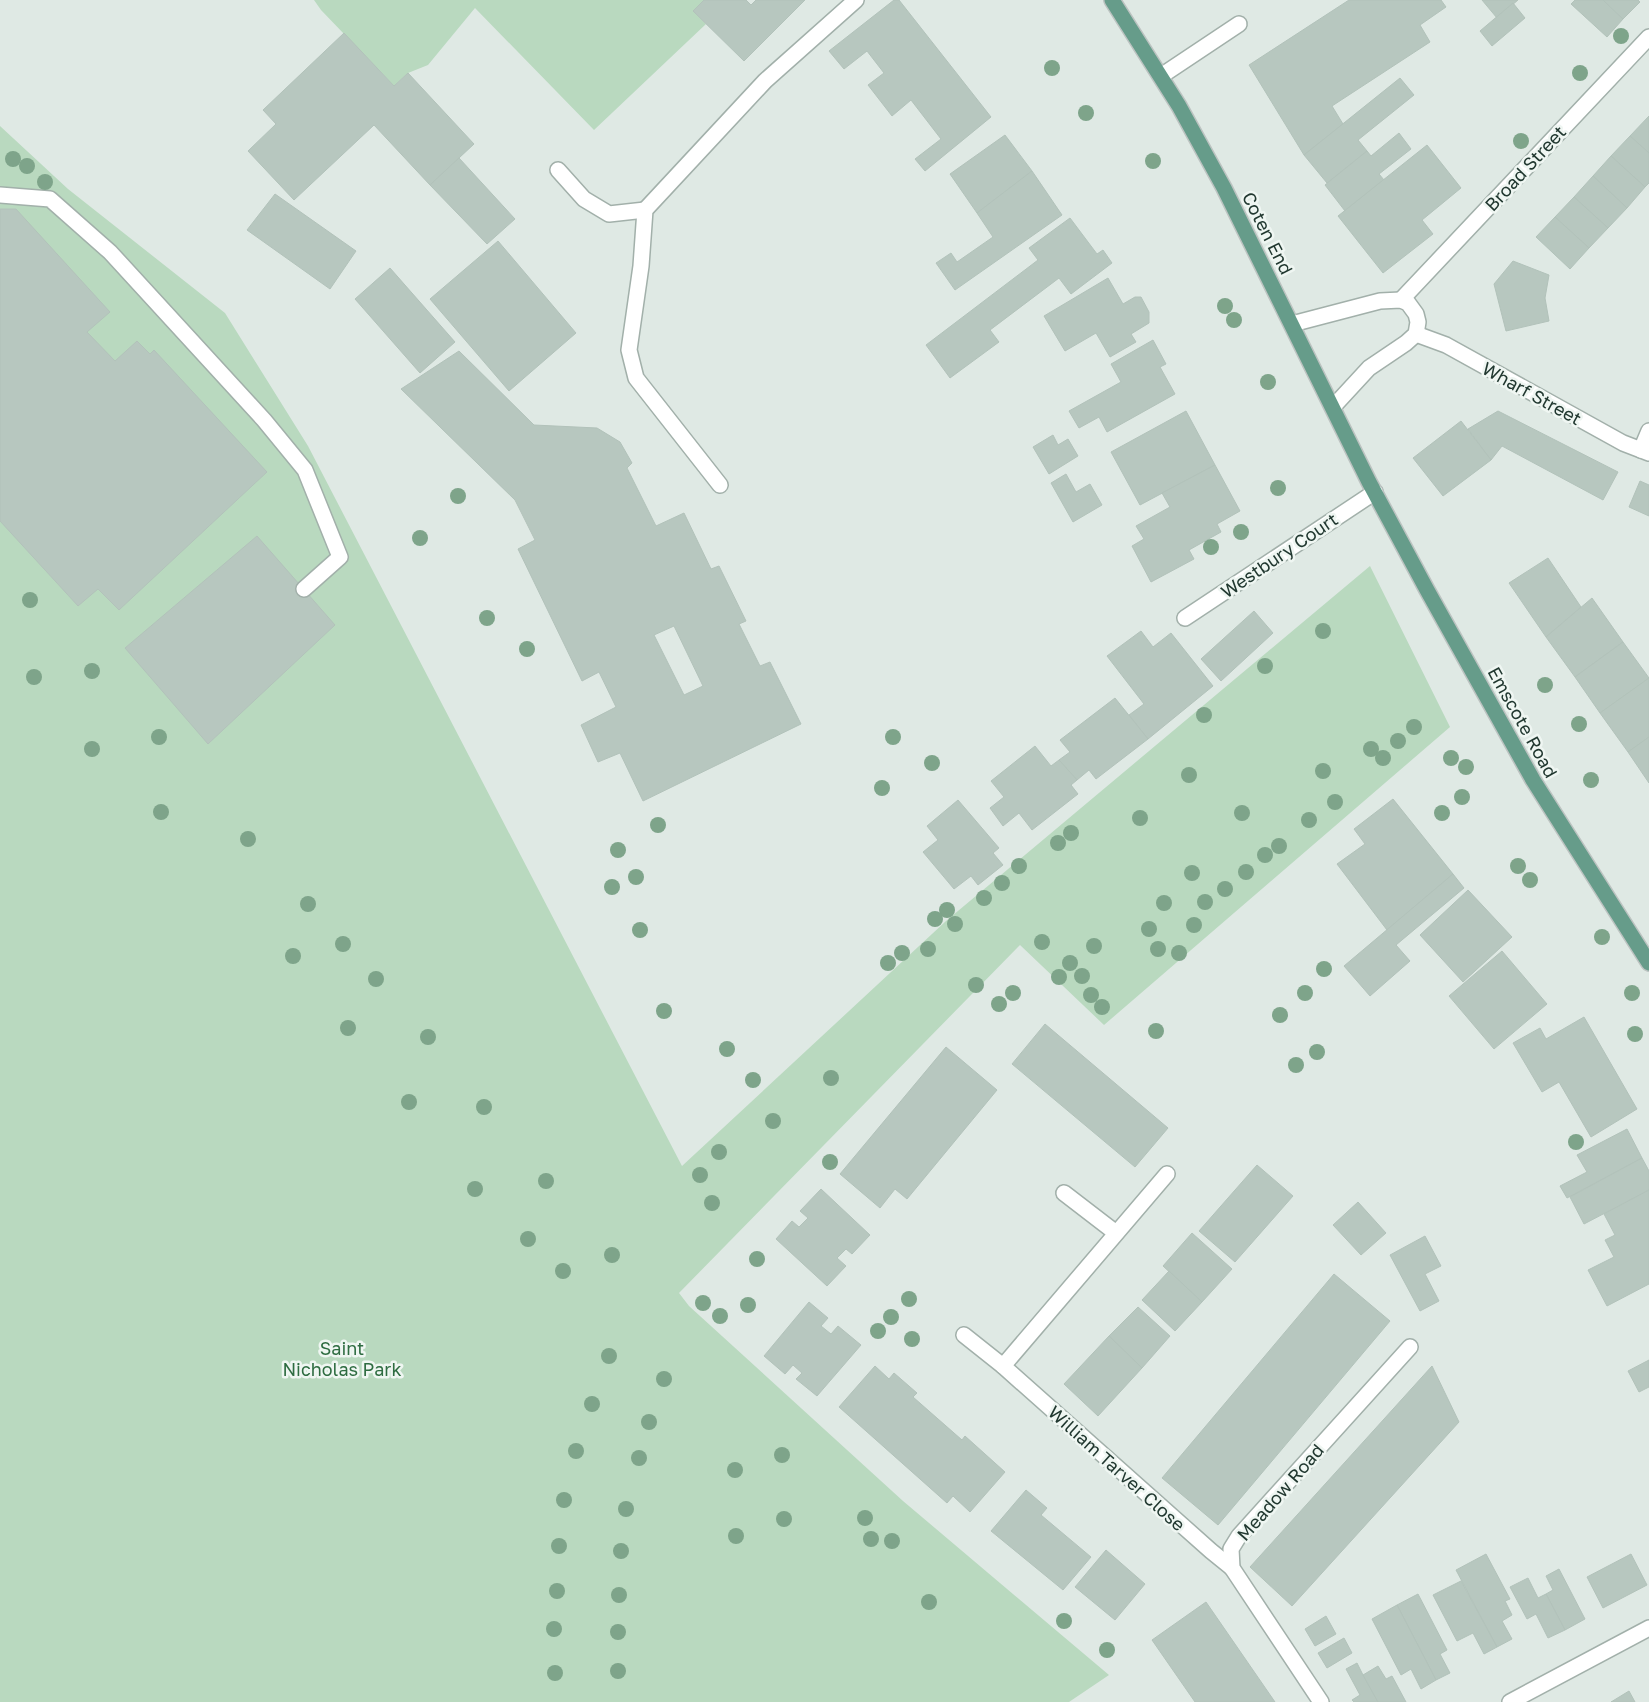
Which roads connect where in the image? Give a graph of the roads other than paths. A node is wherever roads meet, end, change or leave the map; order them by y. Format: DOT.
graph roads {
  1 [pos="856,0"];
  2 [pos="1112,0"];
  3 [pos="1239,24"];
  4 [pos="1649,37"];
  5 [pos="1161,76"];
  6 [pos="558,170"];
  7 [pos="0,195"];
  8 [pos="646,210"];
  9 [pos="1400,300"];
  10 [pos="1292,324"];
  11 [pos="1416,334"];
  12 [pos="1333,407"];
  13 [pos="1649,431"];
  14 [pos="1645,451"];
  15 [pos="720,485"];
  16 [pos="1375,492"];
  17 [pos="304,589"];
  18 [pos="1184,618"];
  19 [pos="1649,964"];
  20 [pos="1167,1174"];
  21 [pos="1064,1193"];
  22 [pos="1116,1233"];
  23 [pos="964,1335"];
  24 [pos="1410,1347"];
  25 [pos="1003,1366"];
  26 [pos="1232,1568"];
  27 [pos="1649,1628"];
  28 [pos="1321,1702"];
  29 [pos="1510,1702"];
  1 -- 8 [label="street"];
  2 -- 5 [label="main road, Coten End"];
  3 -- 5 [label="street"];
  4 -- 9 [label="street, Broad Street"];
  5 -- 10 [label="main road, Coten End"];
  6 -- 8 [label="street"];
  7 -- 17 [label="street"];
  8 -- 15 [label="street"];
  9 -- 10 [label="street"];
  9 -- 11 [label="street"];
  10 -- 12 [label="main road, Coten End"];
  11 -- 12 [label="street"];
  11 -- 14 [label="street, Wharf Street"];
  12 -- 16 [label="main road, Coten End"];
  13 -- 14 [label="street"];
  16 -- 18 [label="street, Westbury Court"];
  16 -- 19 [label="main road, Emscote Road"];
  20 -- 22 [label="street"];
  21 -- 22 [label="street"];
  22 -- 25 [label="street"];
  23 -- 25 [label="street, William Tarver Close"];
  24 -- 26 [label="street, Meadow Road"];
  25 -- 26 [label="street, William Tarver Close"];
  26 -- 28 [label="street"];
  27 -- 29 [label="street"];
}
